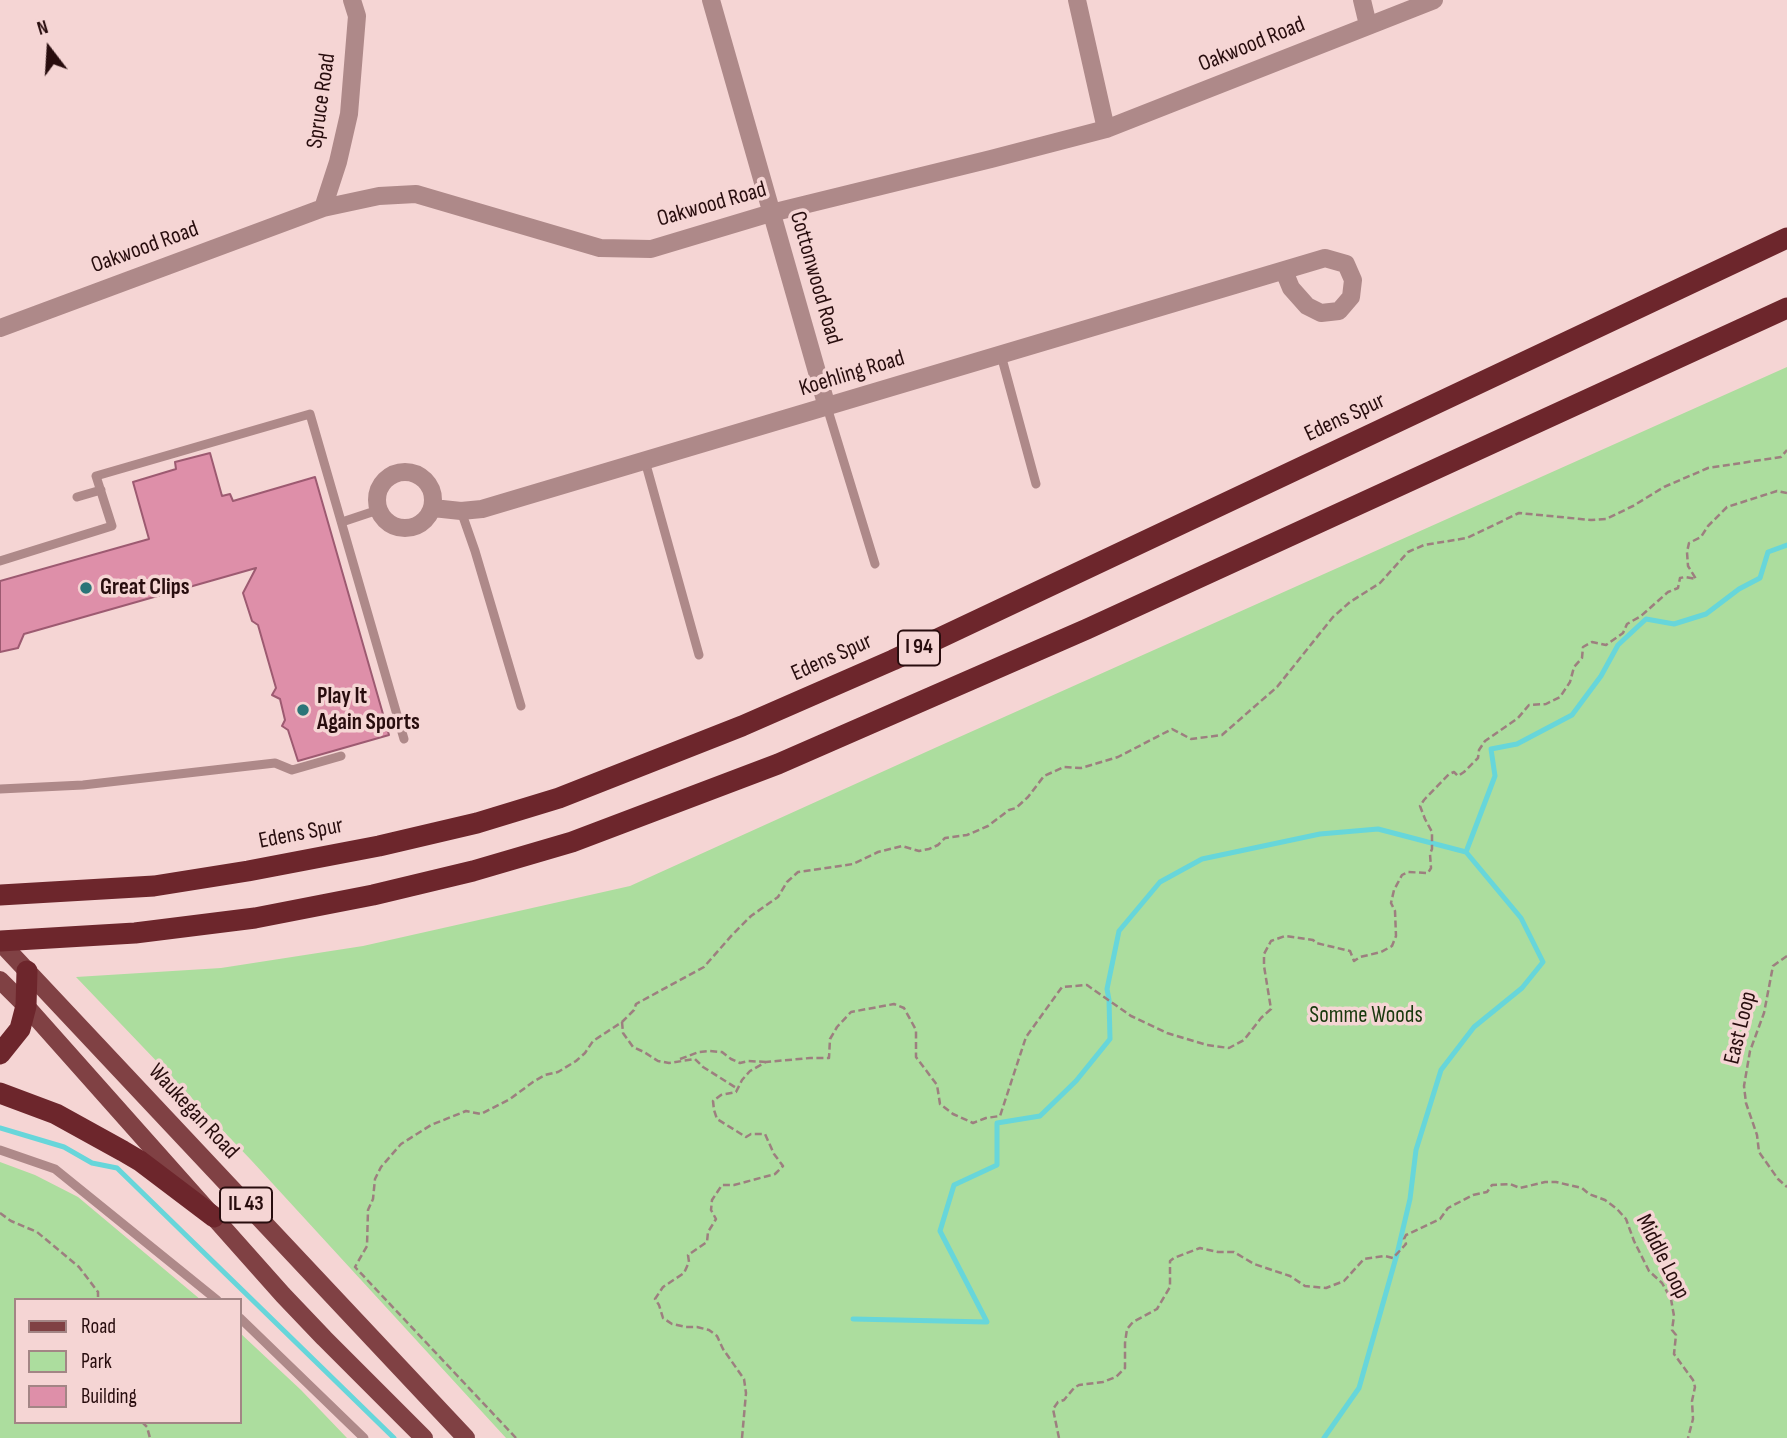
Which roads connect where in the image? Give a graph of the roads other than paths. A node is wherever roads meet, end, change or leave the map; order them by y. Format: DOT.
graph roads {
  1 [pos="352,0"];
  2 [pos="710,0"];
  3 [pos="1077,0"];
  4 [pos="1362,0"];
  5 [pos="1434,0"];
  6 [pos="1368,25"];
  7 [pos="1106,129"];
  8 [pos="323,208"];
  9 [pos="771,213"];
  10 [pos="1787,238"];
  11 [pos="1284,271"];
  12 [pos="1787,308"];
  13 [pos="1,325"];
  14 [pos="1001,355"];
  15 [pos="827,407"];
  16 [pos="645,461"];
  17 [pos="1036,484"];
  18 [pos="101,491"];
  19 [pos="77,497"];
  20 [pos="433,508"];
  21 [pos="378,510"];
  22 [pos="461,511"];
  23 [pos="342,522"];
  24 [pos="0,561"];
  25 [pos="875,564"];
  26 [pos="699,655"];
  27 [pos="521,706"];
  28 [pos="404,739"];
  29 [pos="341,756"];
  30 [pos="0,789"];
  31 [pos="0,895"];
  32 [pos="0,942"];
  33 [pos="27,971"];
  34 [pos="0,980"];
  35 [pos="26,1006"];
  36 [pos="0,1054"];
  37 [pos="0,1093"];
  38 [pos="0,1150"];
  39 [pos="214,1217"];
  40 [pos="215,1298"];
  41 [pos="242,1320"];
  42 [pos="364,1438"];
  43 [pos="424,1438"];
  44 [pos="466,1438"];
  1 -- 8 [label="street, Spruce Road"];
  2 -- 9 [label="street, Cottonwood Road"];
  3 -- 7 [label="street"];
  4 -- 6 [label="street"];
  5 -- 6 [label="street, Oakwood Road"];
  6 -- 7 [label="street, Oakwood Road"];
  7 -- 9 [label="street, Oakwood Road"];
  8 -- 9 [label="street, Oakwood Road"];
  8 -- 13 [label="street, Oakwood Road"];
  9 -- 15 [label="street, Cottonwood Road"];
  10 -- 31 [label="highway, Edens Spur / I 94"];
  11 -- 14 [label="street, Koehling Road"];
  12 -- 32 [label="highway, I 94"];
  14 -- 15 [label="street, Koehling Road"];
  14 -- 17 [label="lane"];
  15 -- 16 [label="street, Koehling Road"];
  15 -- 25 [label="lane"];
  16 -- 22 [label="street, Koehling Road"];
  16 -- 26 [label="lane"];
  18 -- 19 [label="lane"];
  18 -- 23 [label="lane"];
  18 -- 24 [label="lane"];
  20 -- 21 [label="street"];
  20 -- 21 [label="street"];
  20 -- 22 [label="street, Koehling Road"];
  21 -- 23 [label="lane"];
  22 -- 27 [label="lane"];
  23 -- 28 [label="lane"];
  29 -- 30 [label="lane"];
  32 -- 33 [label="main road, Waukegan Road / IL 43"];
  33 -- 35 [label="highway"];
  33 -- 44 [label="main road, Waukegan Road / IL 43"];
  34 -- 35 [label="main road, IL 43"];
  35 -- 36 [label="highway"];
  35 -- 39 [label="main road, IL 43"];
  37 -- 39 [label="highway"];
  38 -- 40 [label="lane"];
  39 -- 43 [label="main road, IL 43"];
  41 -- 42 [label="lane"];
}
